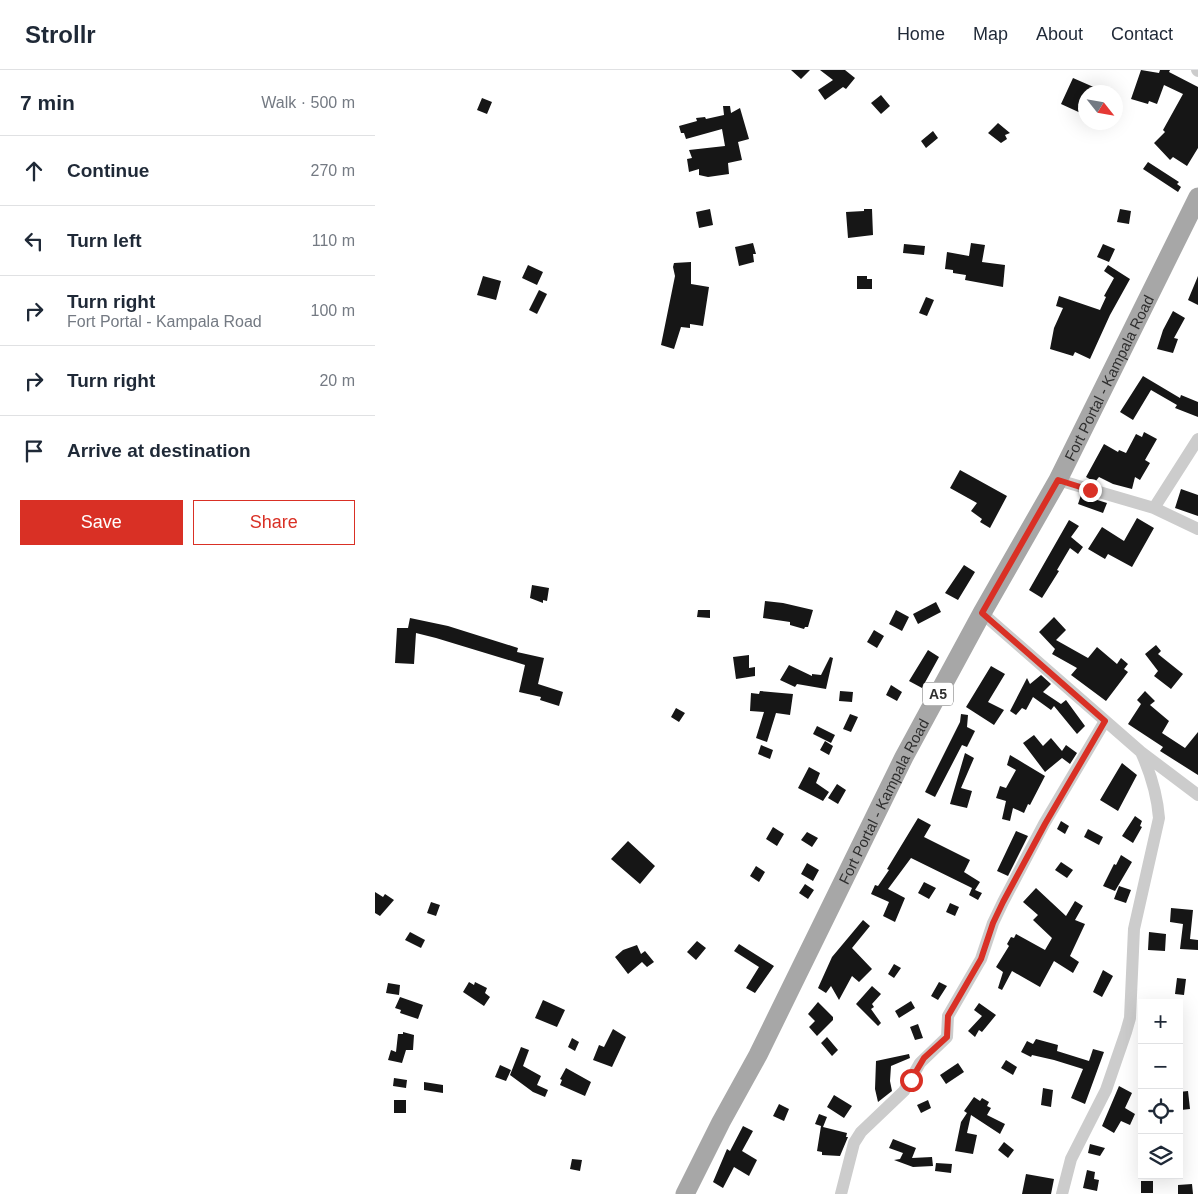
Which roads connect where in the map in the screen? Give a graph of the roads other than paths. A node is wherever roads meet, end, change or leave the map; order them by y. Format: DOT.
graph roads {
  1 [pos="1198,197"];
  2 [pos="1198,439"];
  3 [pos="1058,480"];
  4 [pos="1155,508"];
  5 [pos="1198,529"];
  6 [pos="982,613"];
  7 [pos="1105,721"];
  8 [pos="1141,752"];
  9 [pos="1198,795"];
  10 [pos="685,1194"];
  11 [pos="841,1194"];
  12 [pos="1062,1194"];
  1 -- 3 [label="main road, Fort Portal - Kampala Road / A5"];
  2 -- 4 [label="street"];
  3 -- 4 [label="street"];
  3 -- 6 [label="main road, Fort Portal - Kampala Road / A5"];
  4 -- 5 [label="street"];
  6 -- 7 [label="street"];
  6 -- 10 [label="main road, Fort Portal - Kampala Road / A5"];
  7 -- 8 [label="street"];
  7 -- 11 [label="street"];
  8 -- 9 [label="street"];
  8 -- 12 [label="street"];
}
